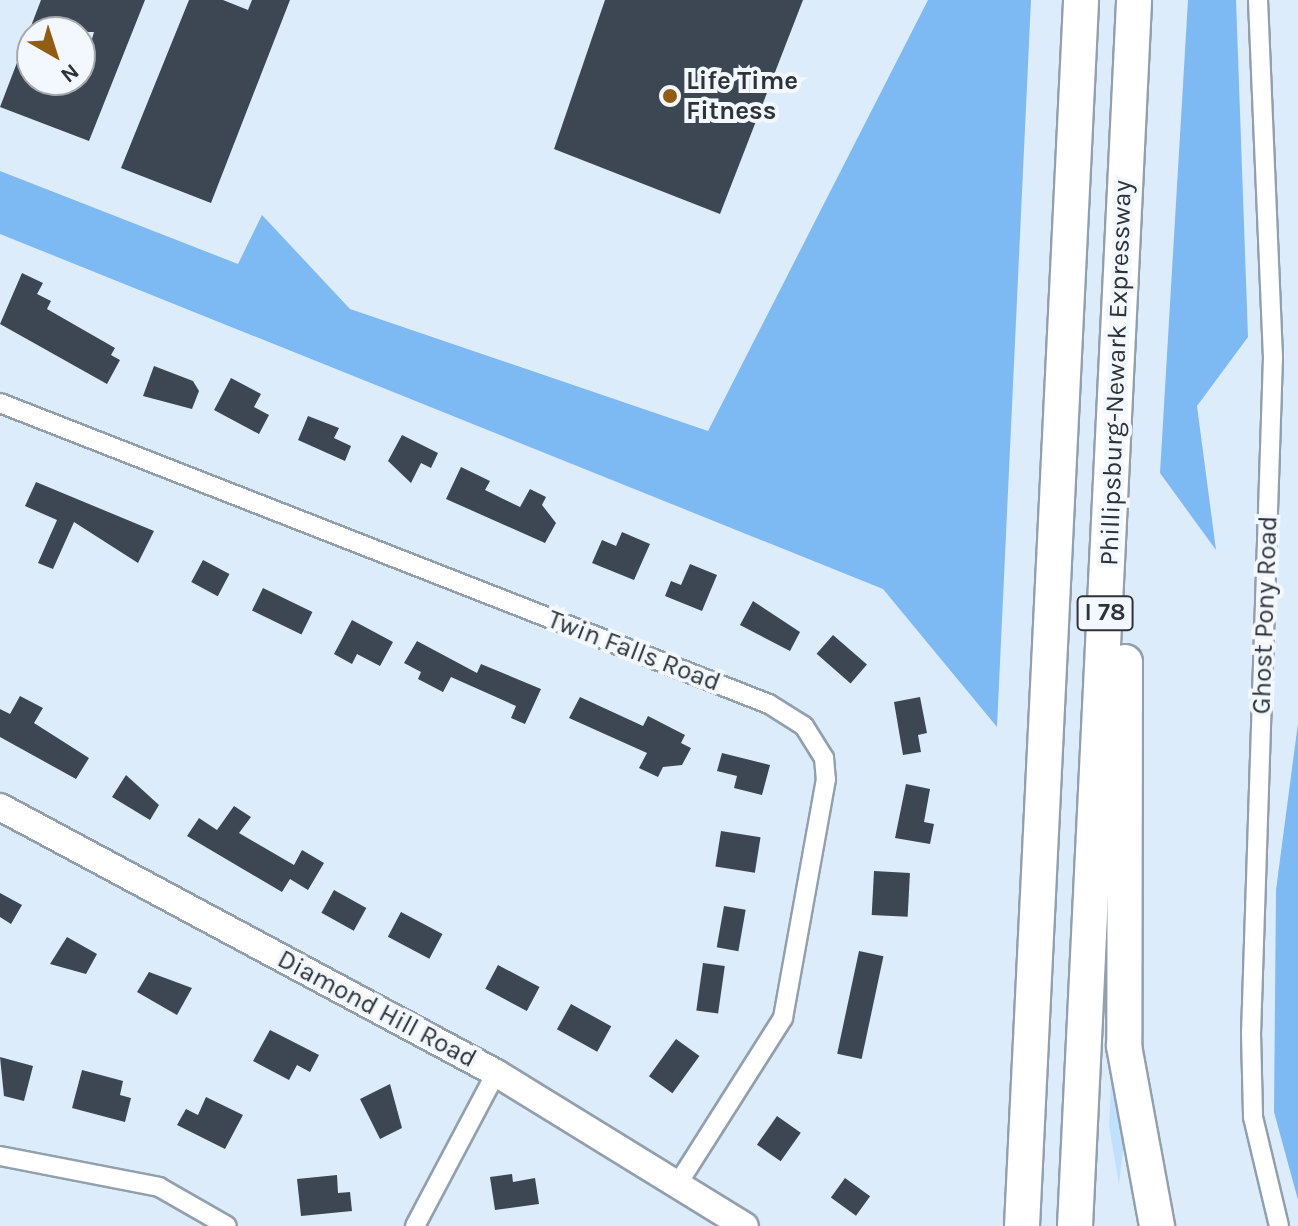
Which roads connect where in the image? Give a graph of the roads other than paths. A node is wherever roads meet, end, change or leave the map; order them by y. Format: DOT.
graph roads {
  1 [pos="1081,0"];
  2 [pos="1134,0"];
  3 [pos="1258,0"];
  4 [pos="0,403"];
  5 [pos="1109,536"];
  6 [pos="0,807"];
  7 [pos="496,1073"];
  8 [pos="0,1156"];
  9 [pos="680,1180"];
  10 [pos="227,1226"];
  11 [pos="415,1226"];
  12 [pos="745,1226"];
  13 [pos="1022,1226"];
  14 [pos="1075,1226"];
  15 [pos="1157,1226"];
  16 [pos="1279,1226"];
  1 -- 13 [label="highway, Phillipsburg-Newark Expressway / I 78"];
  2 -- 5 [label="highway, Phillipsburg-Newark Expressway / I 78"];
  3 -- 16 [label="street, Ghost Pony Road"];
  4 -- 9 [label="street, Twin Falls Road"];
  5 -- 14 [label="highway, Phillipsburg-Newark Expressway / I 78"];
  5 -- 15 [label="highway"];
  6 -- 7 [label="main road, Diamond Hill Road"];
  7 -- 9 [label="main road, Diamond Hill Road"];
  7 -- 11 [label="street"];
  8 -- 10 [label="street"];
  9 -- 12 [label="main road, Diamond Hill Road"];
}
